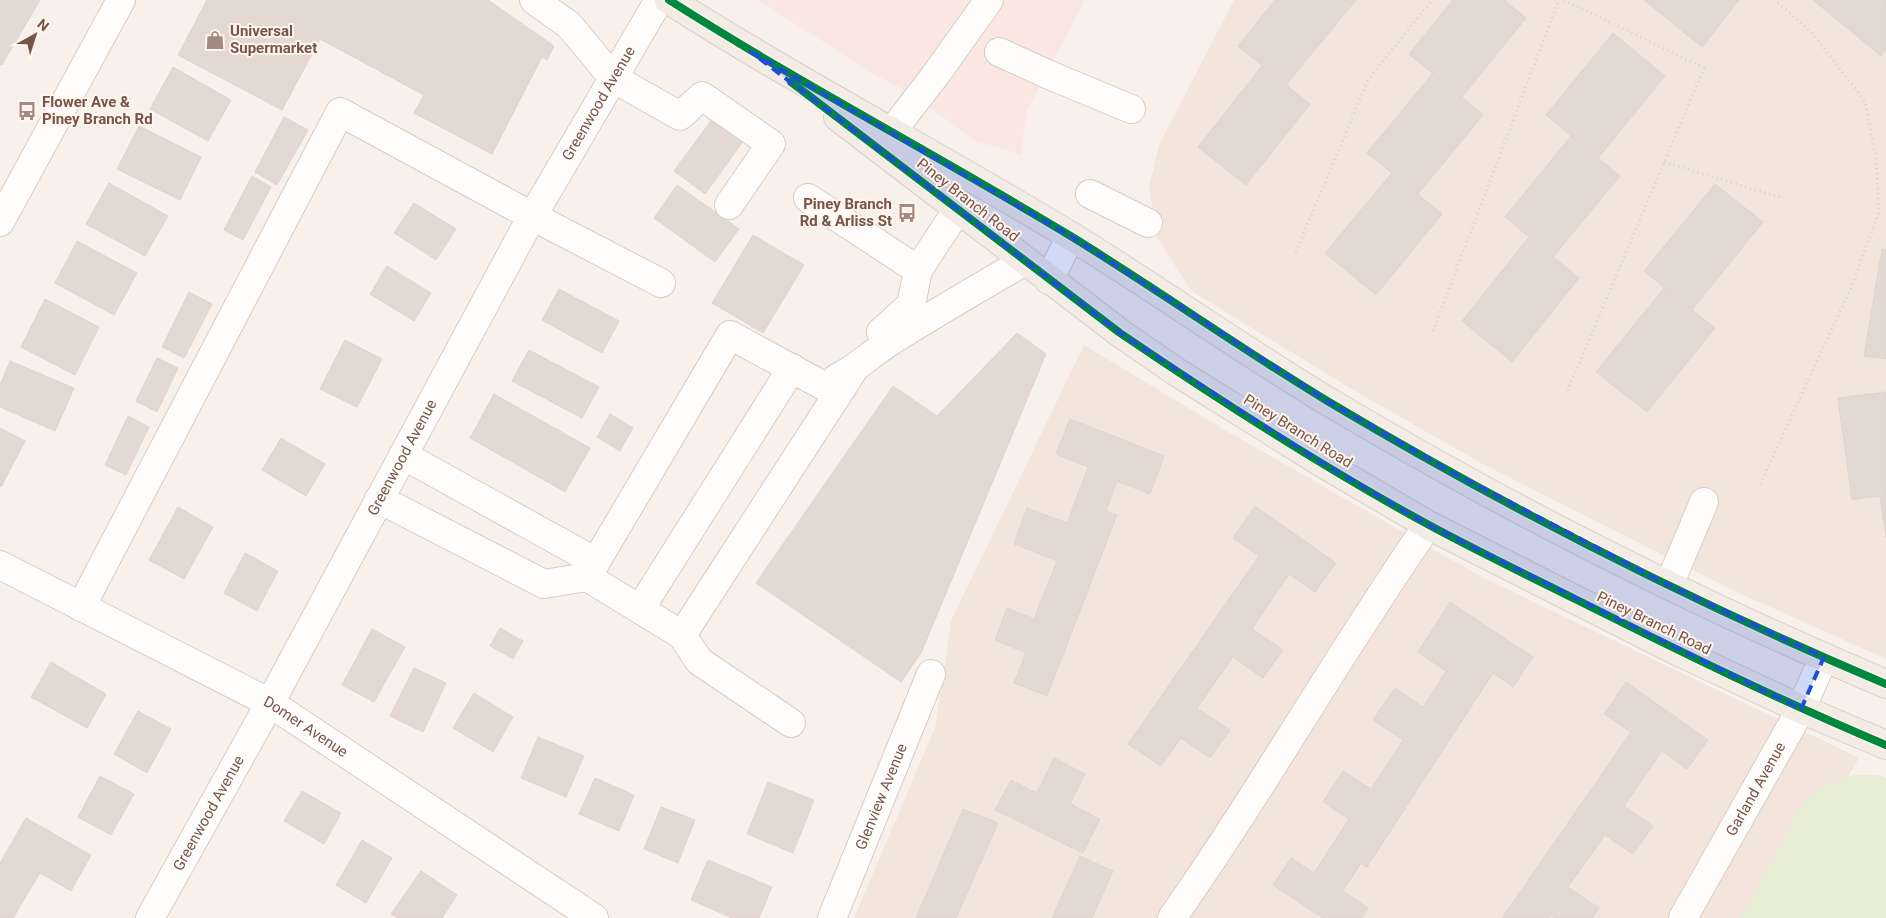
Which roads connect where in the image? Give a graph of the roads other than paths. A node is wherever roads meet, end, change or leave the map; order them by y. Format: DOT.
graph roads {
  1 [pos="121,0"];
  2 [pos="534,0"];
  3 [pos="668,0"];
  4 [pos="989,0"];
  5 [pos="999,52"];
  6 [pos="613,78"];
  7 [pos="1131,110"];
  8 [pos="885,140"];
  9 [pos="1090,194"];
  10 [pos="808,198"];
  11 [pos="729,205"];
  12 [pos="958,209"];
  13 [pos="532,216"];
  14 [pos="0,222"];
  15 [pos="1148,223"];
  16 [pos="1071,236"];
  17 [pos="1025,261"];
  18 [pos="918,270"];
  19 [pos="1049,280"];
  20 [pos="661,283"];
  21 [pos="792,368"];
  22 [pos="854,369"];
  23 [pos="822,385"];
  24 [pos="403,454"];
  25 [pos="379,499"];
  26 [pos="1704,502"];
  27 [pos="1428,525"];
  28 [pos="0,564"];
  29 [pos="591,569"];
  30 [pos="1669,585"];
  31 [pos="81,606"];
  32 [pos="640,609"];
  33 [pos="682,635"];
  34 [pos="1824,658"];
  35 [pos="931,674"];
  36 [pos="1886,684"];
  37 [pos="270,703"];
  38 [pos="1801,709"];
  39 [pos="791,724"];
  40 [pos="1886,745"];
  41 [pos="150,918"];
  42 [pos="594,918"];
  43 [pos="832,918"];
  44 [pos="1172,918"];
  45 [pos="1683,918"];
  1 -- 14 [label="street"];
  2 -- 6 [label="street"];
  3 -- 6 [label="street, Greenwood Avenue"];
  3 -- 8 [label="main road, Piney Branch Road"];
  4 -- 8 [label="street"];
  5 -- 7 [label="street"];
  6 -- 11 [label="street"];
  6 -- 13 [label="street, Greenwood Avenue"];
  8 -- 12 [label="main road, Piney Branch Road"];
  8 -- 16 [label="main road, Piney Branch Road"];
  9 -- 15 [label="street"];
  10 -- 18 [label="street"];
  12 -- 17 [label="main road, Piney Branch Road"];
  12 -- 18 [label="street"];
  13 -- 20 [label="street"];
  13 -- 24 [label="street, Greenwood Avenue"];
  13 -- 31 [label="street"];
  16 -- 19 [label="street"];
  16 -- 30 [label="main road, Piney Branch Road"];
  17 -- 19 [label="main road, Piney Branch Road"];
  17 -- 22 [label="street"];
  18 -- 23 [label="street"];
  19 -- 27 [label="main road, Piney Branch Road"];
  21 -- 23 [label="street"];
  21 -- 29 [label="street"];
  21 -- 32 [label="street"];
  22 -- 23 [label="street"];
  22 -- 33 [label="street"];
  24 -- 25 [label="street, Greenwood Avenue"];
  24 -- 29 [label="street"];
  25 -- 29 [label="street"];
  25 -- 37 [label="street, Greenwood Avenue"];
  26 -- 30 [label="street"];
  27 -- 38 [label="main road, Piney Branch Road"];
  27 -- 44 [label="street"];
  28 -- 31 [label="street, Domer Avenue"];
  29 -- 32 [label="street"];
  30 -- 34 [label="main road, Piney Branch Road"];
  31 -- 37 [label="street, Domer Avenue"];
  32 -- 33 [label="street"];
  33 -- 39 [label="street"];
  34 -- 36 [label="main road, Piney Branch Road"];
  34 -- 38 [label="street, Garland Avenue"];
  35 -- 43 [label="street, Glenview Avenue"];
  37 -- 41 [label="street, Greenwood Avenue"];
  37 -- 42 [label="street, Domer Avenue"];
  38 -- 40 [label="main road, Piney Branch Road"];
  38 -- 45 [label="street, Garland Avenue"];
}
